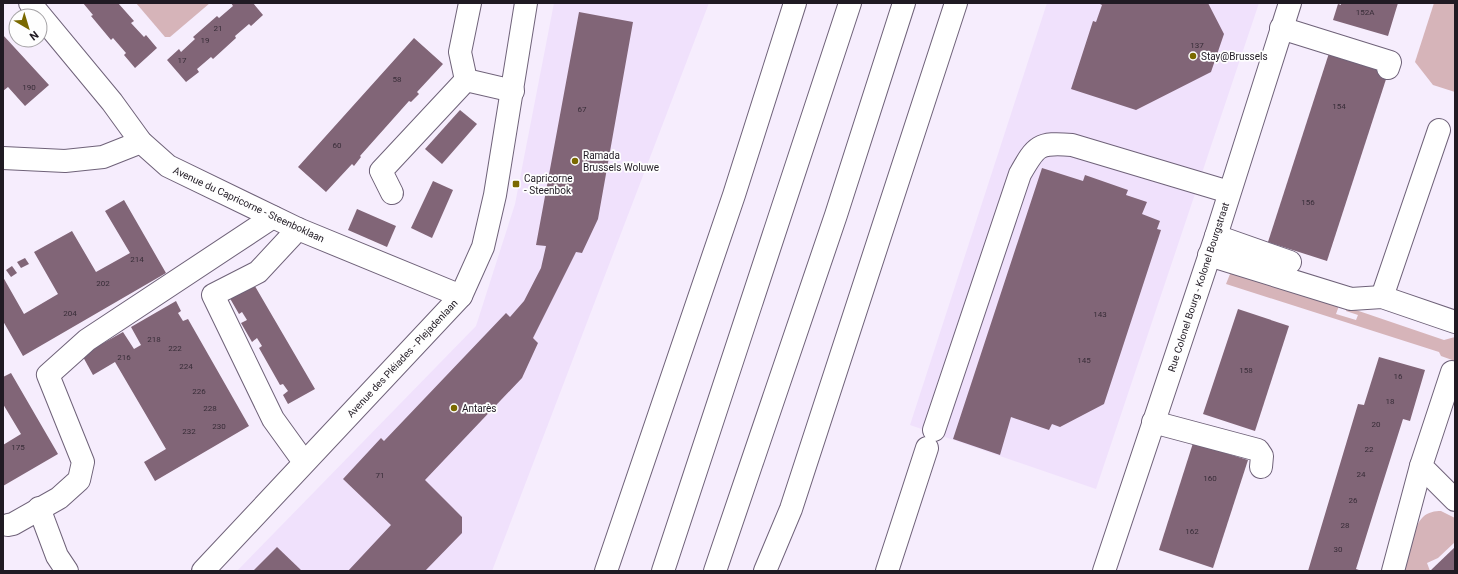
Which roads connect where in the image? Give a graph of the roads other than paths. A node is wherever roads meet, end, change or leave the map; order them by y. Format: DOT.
graph roads {
  1 [pos="30,3"];
  2 [pos="470,3"];
  3 [pos="526,3"];
  4 [pos="795,3"];
  5 [pos="850,3"];
  6 [pos="904,3"];
  7 [pos="956,3"];
  8 [pos="1290,3"];
  9 [pos="1281,28"];
  10 [pos="1388,68"];
  11 [pos="466,80"];
  12 [pos="513,91"];
  13 [pos="1439,130"];
  14 [pos="141,142"];
  15 [pos="3,158"];
  16 [pos="1229,192"];
  17 [pos="392,193"];
  18 [pos="274,218"];
  19 [pos="298,228"];
  20 [pos="1212,246"];
  21 [pos="1290,262"];
  22 [pos="462,296"];
  23 [pos="1382,297"];
  24 [pos="1455,322"];
  25 [pos="1452,372"];
  26 [pos="1153,422"];
  27 [pos="304,462"];
  28 [pos="1421,466"];
  29 [pos="1261,467"];
  30 [pos="1455,500"];
  31 [pos="39,508"];
  32 [pos="791,509"];
  33 [pos="8,525"];
  34 [pos="67,571"];
  35 [pos="203,571"];
  36 [pos="606,571"];
  37 [pos="663,571"];
  38 [pos="715,571"];
  39 [pos="765,571"];
  40 [pos="778,571"];
  41 [pos="887,571"];
  42 [pos="1104,571"];
  43 [pos="1393,571"];
  1 -- 14 [label="main road, Avenue du Capricorne - Steenboklaan"];
  2 -- 11 [label="main road"];
  3 -- 12 [label="main road, Avenue des Pléiades - Plejadenlaan"];
  4 -- 36 [label="main road"];
  5 -- 37 [label="main road"];
  6 -- 38 [label="main road"];
  7 -- 32 [label="main road"];
  8 -- 9 [label="main road, Rue Colonel Bourg - Kolonel Bourgstraat"];
  9 -- 10 [label="main road"];
  9 -- 16 [label="main road, Rue Colonel Bourg - Kolonel Bourgstraat"];
  11 -- 12 [label="main road"];
  11 -- 17 [label="main road"];
  12 -- 22 [label="main road, Avenue des Pléiades - Plejadenlaan"];
  13 -- 23 [label="main road"];
  14 -- 15 [label="main road"];
  14 -- 18 [label="main road, Avenue du Capricorne - Steenboklaan"];
  16 -- 20 [label="main road, Rue Colonel Bourg - Kolonel Bourgstraat"];
  16 -- 41 [label="main road"];
  18 -- 19 [label="main road, Avenue du Capricorne - Steenboklaan"];
  18 -- 31 [label="main road"];
  19 -- 22 [label="main road, Avenue du Capricorne - Steenboklaan"];
  19 -- 27 [label="main road"];
  20 -- 21 [label="main road"];
  20 -- 23 [label="main road"];
  20 -- 26 [label="main road, Rue Colonel Bourg - Kolonel Bourgstraat"];
  22 -- 27 [label="main road, Avenue des Pléiades - Plejadenlaan"];
  23 -- 24 [label="main road"];
  25 -- 28 [label="main road"];
  26 -- 29 [label="main road"];
  26 -- 42 [label="main road, Rue Colonel Bourg - Kolonel Bourgstraat"];
  27 -- 35 [label="main road, Avenue des Pléiades - Plejadenlaan"];
  28 -- 30 [label="main road"];
  28 -- 43 [label="main road"];
  31 -- 33 [label="main road"];
  31 -- 34 [label="main road"];
  32 -- 39 [label="main road"];
  32 -- 40 [label="main road"];
}
